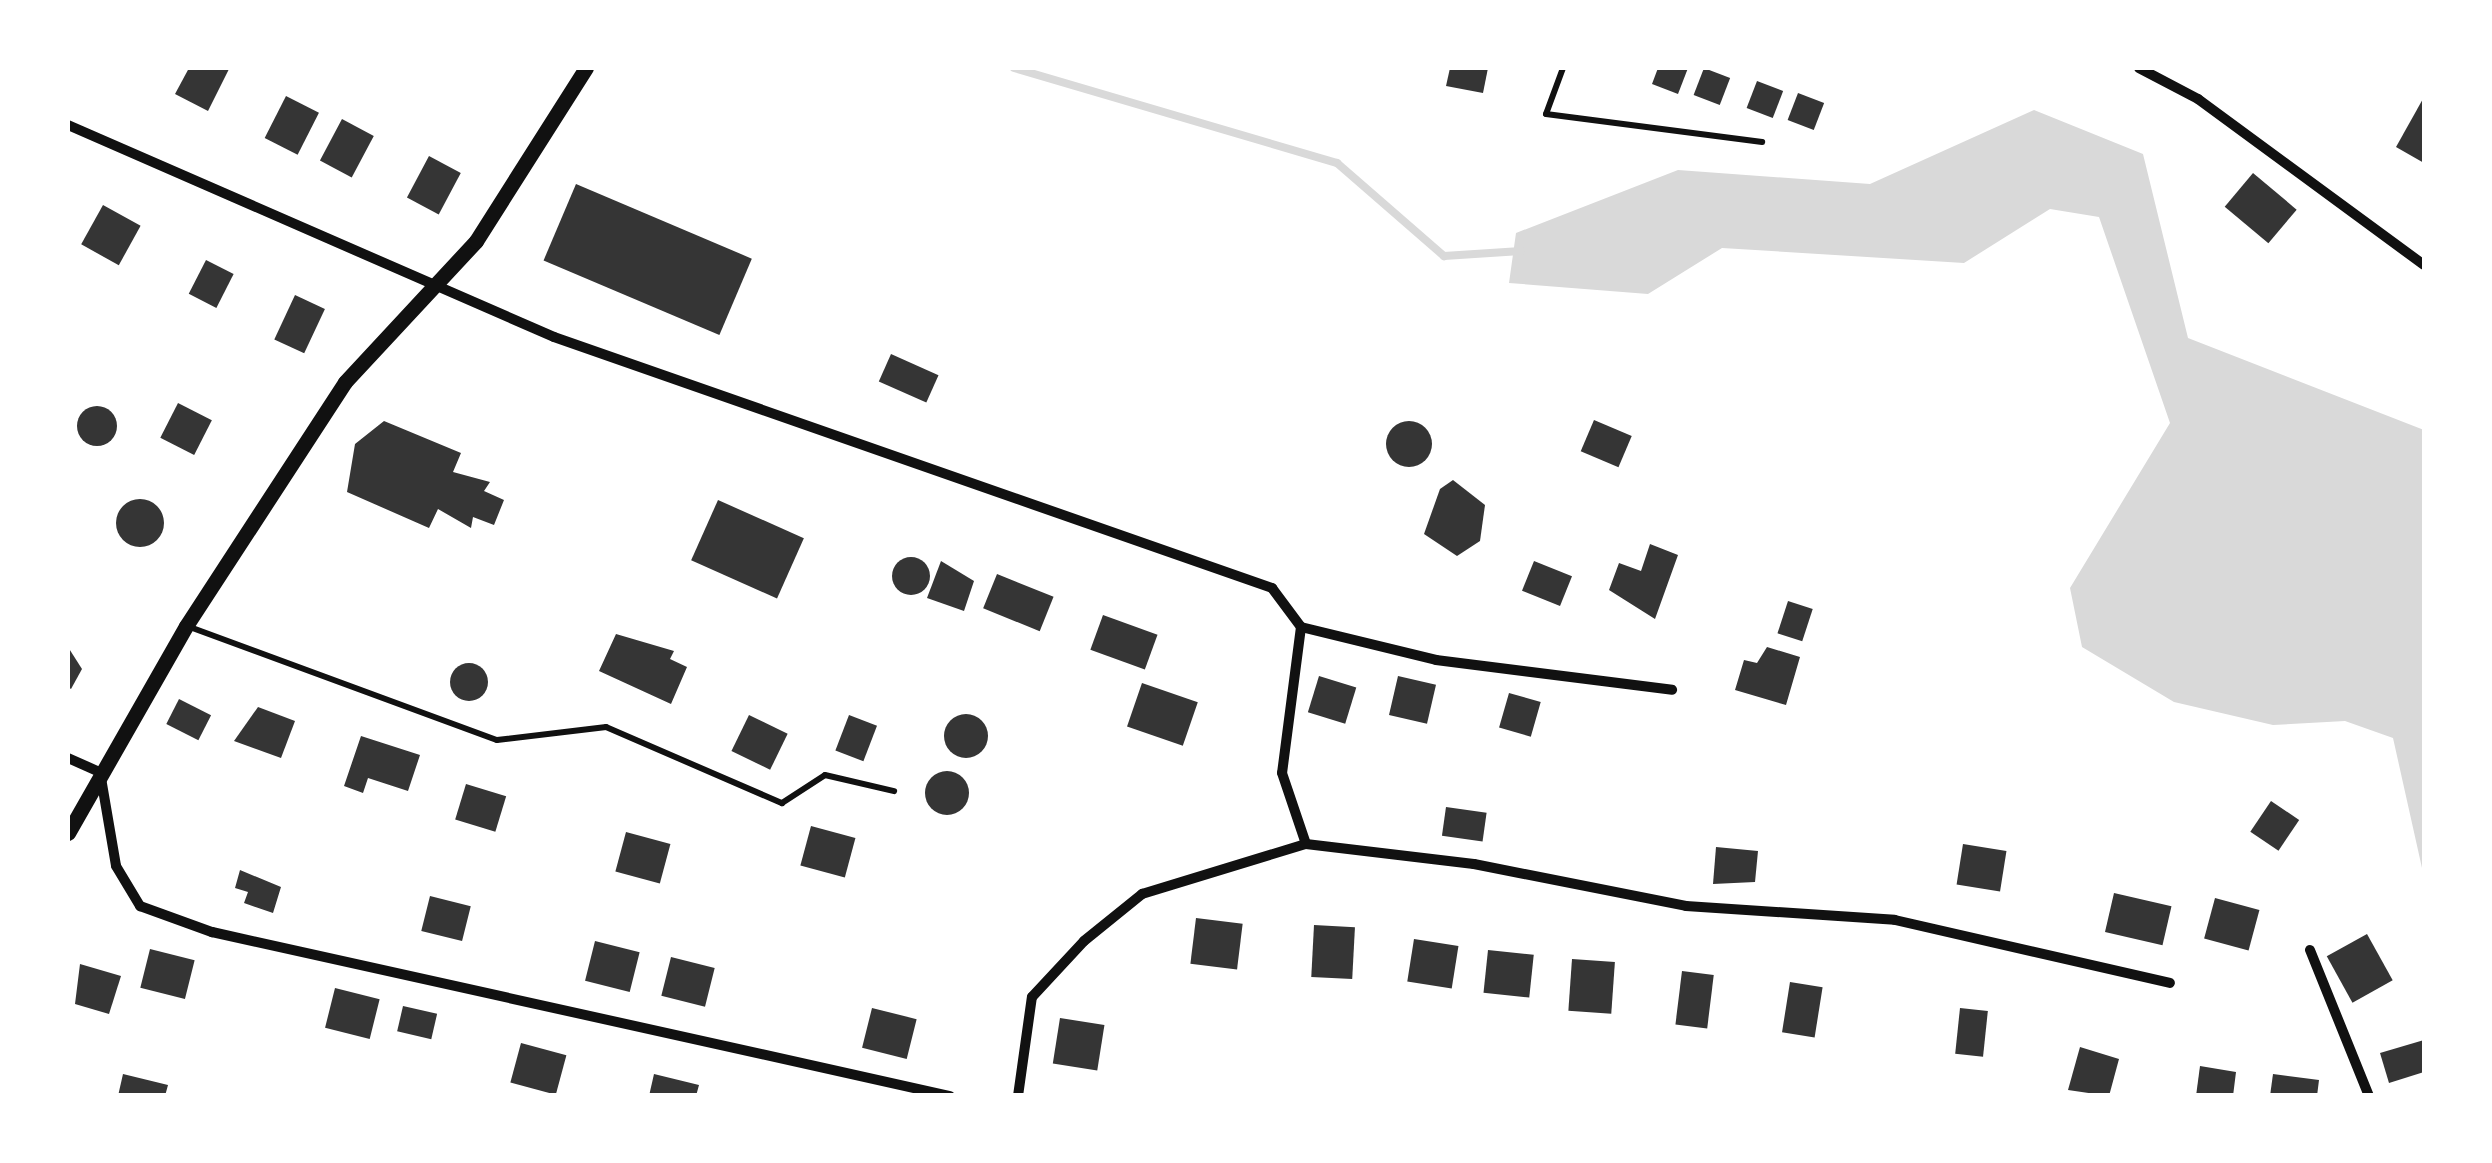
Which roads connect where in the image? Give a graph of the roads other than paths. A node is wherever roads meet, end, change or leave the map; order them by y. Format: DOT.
graph roads {
  1 [pos="586,68"];
  2 [pos="1564,68"];
  3 [pos="2142,68"];
  4 [pos="68,125"];
  5 [pos="1762,142"];
  6 [pos="2424,264"];
  7 [pos="432,284"];
  8 [pos="186,626"];
  9 [pos="1301,627"];
  10 [pos="1672,690"];
  11 [pos="68,758"];
  12 [pos="100,772"];
  13 [pos="894,791"];
  14 [pos="68,833"];
  15 [pos="1306,844"];
  16 [pos="2310,950"];
  17 [pos="2170,983"];
  18 [pos="950,1096"];
  19 [pos="1018,1096"];
  20 [pos="2369,1096"];
  1 -- 7 [label="street"];
  2 -- 5 [label="lane"];
  3 -- 6 [label="street"];
  4 -- 7 [label="street"];
  7 -- 8 [label="street"];
  7 -- 9 [label="street"];
  8 -- 12 [label="street"];
  8 -- 13 [label="lane"];
  9 -- 10 [label="street"];
  9 -- 15 [label="street"];
  11 -- 12 [label="street"];
  12 -- 14 [label="street"];
  12 -- 18 [label="street"];
  15 -- 17 [label="street"];
  15 -- 19 [label="street"];
  16 -- 20 [label="street"];
}
